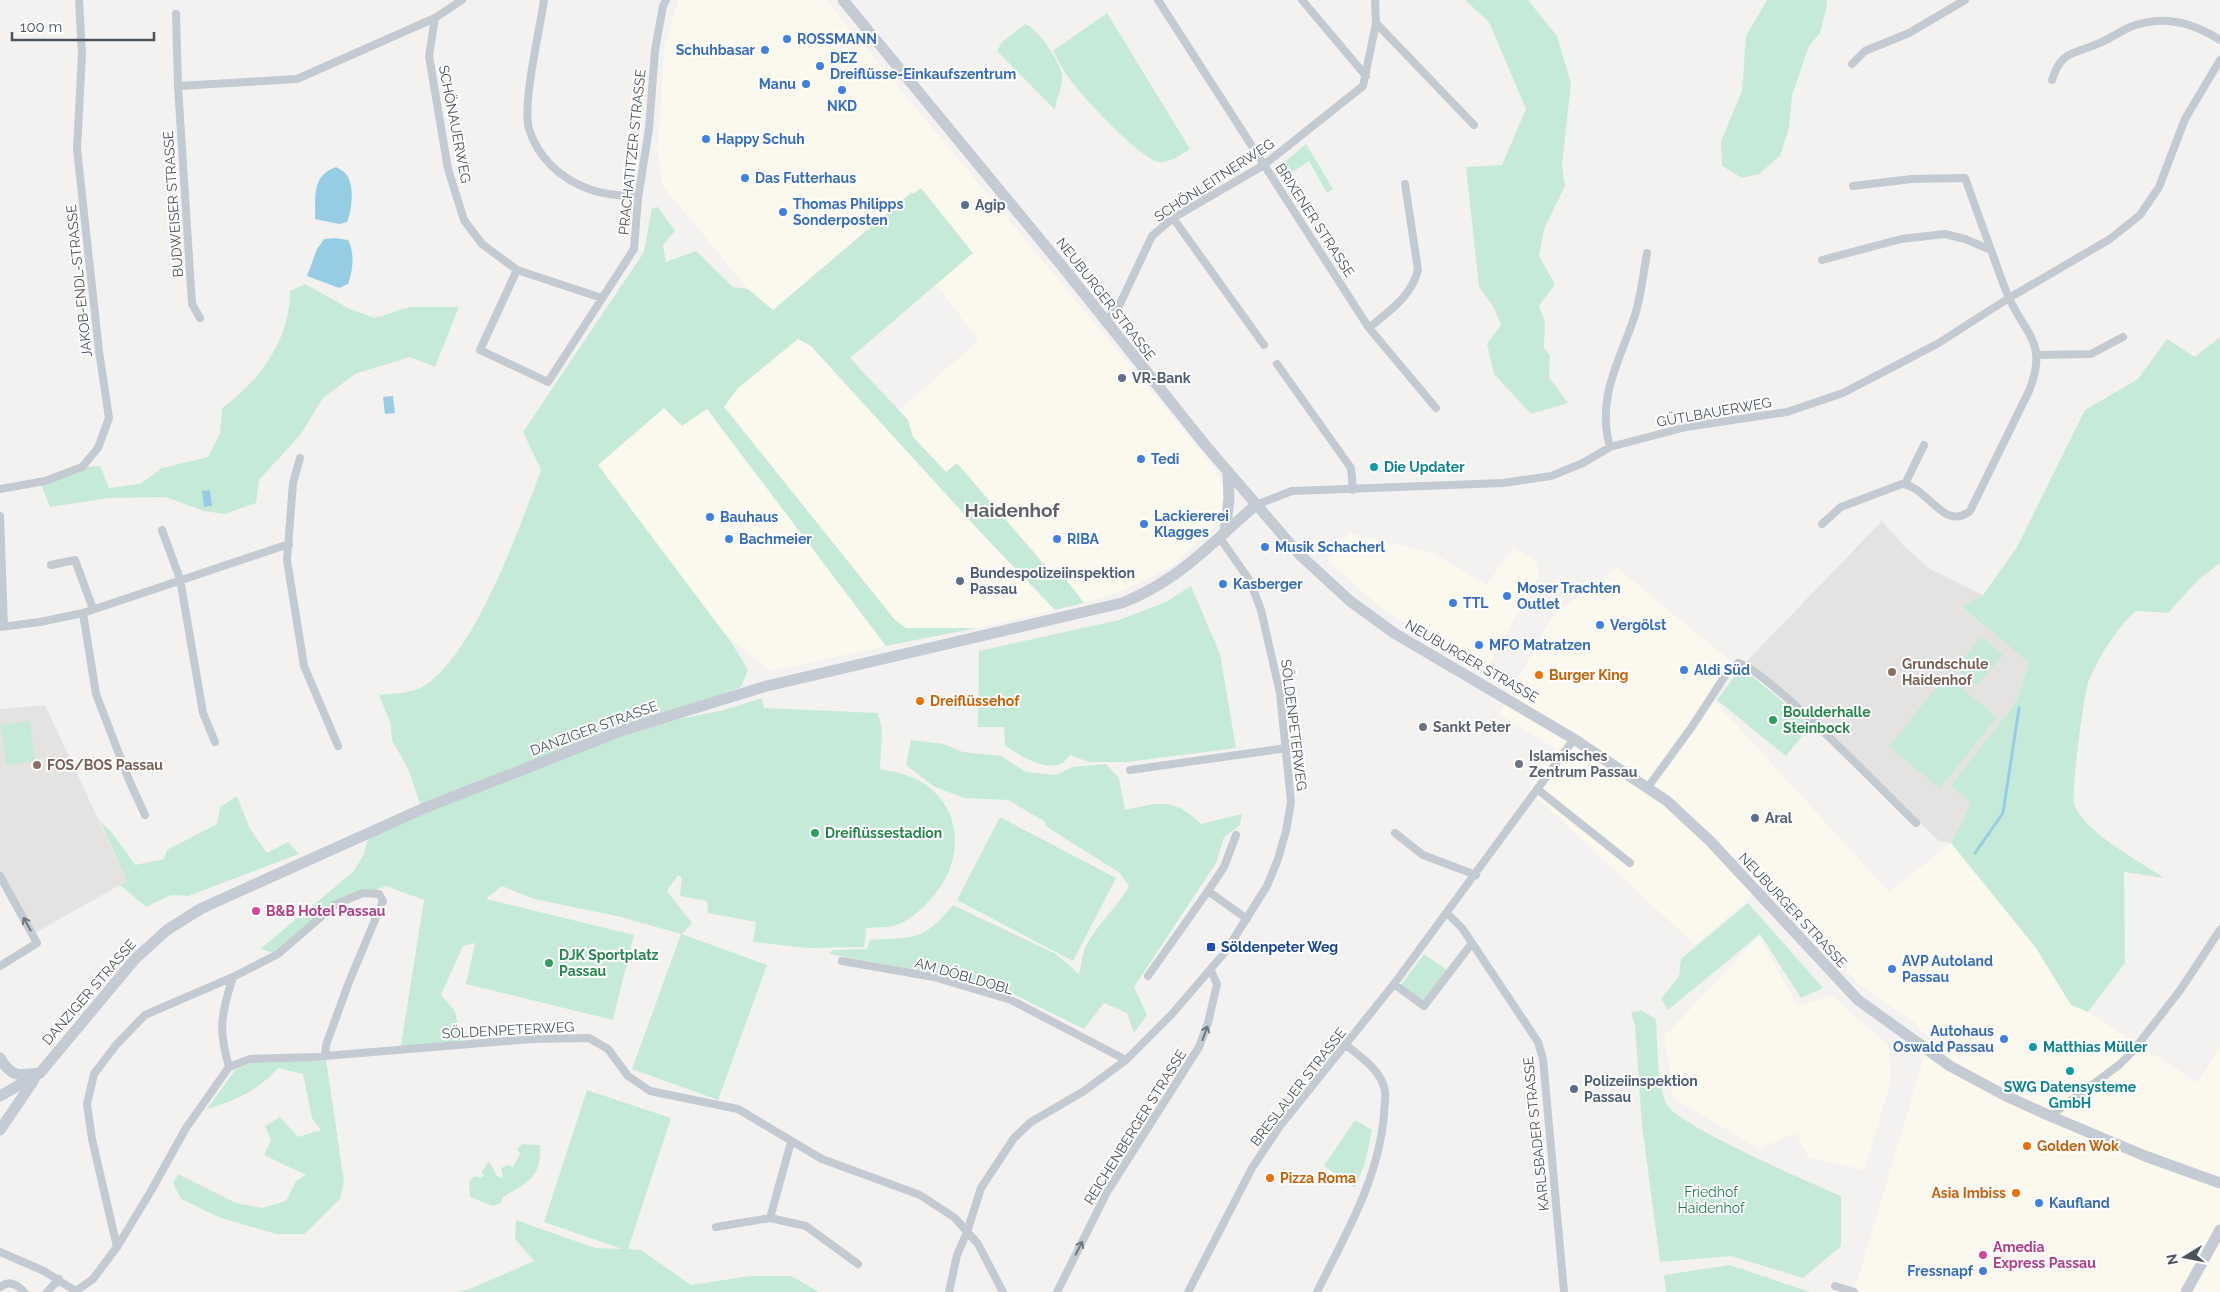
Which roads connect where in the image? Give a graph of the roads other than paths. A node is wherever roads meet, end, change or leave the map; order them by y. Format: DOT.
graph roads {
  1 [pos="79,0"];
  2 [pos="462,0"];
  3 [pos="544,0"];
  4 [pos="666,0"];
  5 [pos="843,0"];
  6 [pos="1158,0"];
  7 [pos="1302,0"];
  8 [pos="1375,0"];
  9 [pos="1965,0"];
  10 [pos="176,14"];
  11 [pos="435,18"];
  12 [pos="1376,23"];
  13 [pos="2220,40"];
  14 [pos="2220,60"];
  15 [pos="1852,64"];
  16 [pos="1366,76"];
  17 [pos="2052,80"];
  18 [pos="178,86"];
  19 [pos="1474,125"];
  20 [pos="1264,165"];
  21 [pos="1405,184"];
  22 [pos="1853,186"];
  23 [pos="638,198"];
  24 [pos="1173,218"];
  25 [pos="1991,250"];
  26 [pos="1647,253"];
  27 [pos="1822,260"];
  28 [pos="517,270"];
  29 [pos="602,298"];
  30 [pos="2010,298"];
  31 [pos="200,318"];
  32 [pos="1105,321"];
  33 [pos="1369,328"];
  34 [pos="2123,337"];
  35 [pos="1264,345"];
  36 [pos="2038,355"];
  37 [pos="1277,364"];
  38 [pos="1436,408"];
  39 [pos="1924,446"];
  40 [pos="1610,447"];
  41 [pos="300,458"];
  42 [pos="1228,472"];
  43 [pos="1906,484"];
  44 [pos="0,489"];
  45 [pos="1353,490"];
  46 [pos="1256,505"];
  47 [pos="0,516"];
  48 [pos="1822,524"];
  49 [pos="162,530"];
  50 [pos="1222,535"];
  51 [pos="288,544"];
  52 [pos="52,565"];
  53 [pos="180,579"];
  54 [pos="93,608"];
  55 [pos="84,612"];
  56 [pos="2,627"];
  57 [pos="1574,738"];
  58 [pos="215,742"];
  59 [pos="338,746"];
  60 [pos="1287,748"];
  61 [pos="1130,770"];
  62 [pos="1648,787"];
  63 [pos="1537,789"];
  64 [pos="145,815"];
  65 [pos="1916,823"];
  66 [pos="1395,833"];
  67 [pos="1236,835"];
  68 [pos="1630,863"];
  69 [pos="1476,874"];
  70 [pos="0,876"];
  71 [pos="1208,892"];
  72 [pos="1447,913"];
  73 [pos="1247,919"];
  74 [pos="2220,930"];
  75 [pos="1472,943"];
  76 [pos="842,961"];
  77 [pos="0,966"];
  78 [pos="1211,971"];
  79 [pos="1148,976"];
  80 [pos="233,977"];
  81 [pos="1394,984"];
  82 [pos="1346,1045"];
  83 [pos="325,1056"];
  84 [pos="0,1058"];
  85 [pos="1126,1060"];
  86 [pos="229,1067"];
  87 [pos="40,1073"];
  88 [pos="0,1096"];
  89 [pos="2050,1116"];
  90 [pos="0,1130"];
  91 [pos="791,1142"];
  92 [pos="2220,1183"];
  93 [pos="770,1218"];
  94 [pos="716,1227"];
  95 [pos="2220,1230"];
  96 [pos="967,1232"];
  97 [pos="117,1247"];
  98 [pos="0,1252"];
  99 [pos="858,1264"];
  100 [pos="59,1279"];
  101 [pos="1835,1286"];
  102 [pos="0,1287"];
  103 [pos="76,1291"];
  104 [pos="23,1292"];
  105 [pos="47,1292"];
  106 [pos="949,1292"];
  107 [pos="1003,1292"];
  108 [pos="1057,1292"];
  109 [pos="1188,1292"];
  110 [pos="1316,1292"];
  111 [pos="1564,1292"];
  112 [pos="1854,1292"];
  113 [pos="2186,1292"];
  1 -- 44 [label="street, JAKOB-ENDL-STRASSE"];
  2 -- 11 [label="street"];
  3 -- 23 [label="street"];
  4 -- 23 [label="street, PRACHATITZER STRASSE"];
  5 -- 32 [label="street, NEUBURGER STRASSE"];
  6 -- 20 [label="street, BRIXENER STRASSE"];
  7 -- 16 [label="street"];
  8 -- 12 [label="street, SCHÖNLEITNERWEG"];
  9 -- 15 [label="street"];
  10 -- 18 [label="street, BUDWEISER STRASSE"];
  11 -- 18 [label="street"];
  11 -- 28 [label="street, SCHÖNAUERWEG"];
  12 -- 16 [label="street, SCHÖNLEITNERWEG"];
  12 -- 19 [label="street"];
  13 -- 17 [label="street"];
  14 -- 30 [label="street, GÜTLBAUERWEG"];
  16 -- 20 [label="street, SCHÖNLEITNERWEG"];
  18 -- 31 [label="street, BUDWEISER STRASSE"];
  20 -- 24 [label="street, SCHÖNLEITNERWEG"];
  20 -- 33 [label="street, BRIXENER STRASSE"];
  21 -- 33 [label="street"];
  22 -- 25 [label="street"];
  23 -- 29 [label="street, PRACHATITZER STRASSE"];
  24 -- 32 [label="street, SCHÖNLEITNERWEG"];
  24 -- 35 [label="street"];
  25 -- 27 [label="street"];
  25 -- 30 [label="street"];
  26 -- 40 [label="street"];
  28 -- 29 [label="street"];
  28 -- 29 [label="street, PRACHATITZER STRASSE"];
  30 -- 36 [label="street"];
  30 -- 40 [label="street, GÜTLBAUERWEG"];
  32 -- 42 [label="street, NEUBURGER STRASSE"];
  33 -- 38 [label="street, BRIXENER STRASSE"];
  34 -- 36 [label="street"];
  36 -- 43 [label="street"];
  37 -- 45 [label="street"];
  39 -- 43 [label="street"];
  40 -- 45 [label="street, GÜTLBAUERWEG"];
  41 -- 51 [label="street"];
  42 -- 46 [label="street, NEUBURGER STRASSE"];
  42 -- 50 [label="street"];
  43 -- 48 [label="street"];
  45 -- 46 [label="street, GÜTLBAUERWEG"];
  46 -- 50 [label="street, DANZIGER STRASSE"];
  46 -- 57 [label="street, NEUBURGER STRASSE"];
  47 -- 56 [label="street"];
  49 -- 53 [label="street"];
  50 -- 60 [label="street, SÖLDENPETERWEG"];
  50 -- 87 [label="street, DANZIGER STRASSE"];
  51 -- 53 [label="street"];
  51 -- 59 [label="street"];
  52 -- 54 [label="street"];
  53 -- 54 [label="street"];
  53 -- 58 [label="street"];
  54 -- 55 [label="street"];
  55 -- 56 [label="street"];
  55 -- 64 [label="street"];
  57 -- 62 [label="street, NEUBURGER STRASSE"];
  57 -- 63 [label="street, BRESLAUER STRASSE"];
  60 -- 61 [label="street"];
  60 -- 73 [label="street, SÖLDENPETERWEG"];
  62 -- 65 [label="street"];
  62 -- 89 [label="street, NEUBURGER STRASSE"];
  63 -- 68 [label="street"];
  63 -- 69 [label="street, BRESLAUER STRASSE"];
  66 -- 69 [label="street"];
  67 -- 71 [label="street"];
  69 -- 72 [label="street, BRESLAUER STRASSE"];
  77 -- 70 [label="street, one-way"];
  71 -- 73 [label="street"];
  71 -- 79 [label="street"];
  72 -- 75 [label="street, KARLSBADER STRASSE"];
  72 -- 81 [label="street, BRESLAUER STRASSE"];
  73 -- 78 [label="street, SÖLDENPETERWEG"];
  74 -- 89 [label="street"];
  75 -- 81 [label="street"];
  75 -- 111 [label="street, KARLSBADER STRASSE"];
  76 -- 85 [label="street, AM DÖBLDOBL"];
  78 -- 85 [label="street, SÖLDENPETERWEG"];
  108 -- 78 [label="street, REICHENBERGER STRASSE, one-way"];
  80 -- 83 [label="street"];
  80 -- 86 [label="street"];
  80 -- 97 [label="street"];
  81 -- 82 [label="street, BRESLAUER STRASSE"];
  82 -- 109 [label="street, BRESLAUER STRASSE"];
  82 -- 110 [label="street"];
  83 -- 86 [label="street, SÖLDENPETERWEG"];
  83 -- 91 [label="street, SÖLDENPETERWEG"];
  84 -- 87 [label="street"];
  85 -- 96 [label="street, SÖLDENPETERWEG"];
  86 -- 97 [label="street"];
  87 -- 88 [label="street, DANZIGER STRASSE"];
  87 -- 90 [label="street"];
  89 -- 92 [label="street, NEUBURGER STRASSE"];
  91 -- 93 [label="street"];
  91 -- 96 [label="street, SÖLDENPETERWEG"];
  93 -- 94 [label="street"];
  93 -- 99 [label="street"];
  95 -- 113 [label="street"];
  96 -- 106 [label="street"];
  96 -- 107 [label="street"];
  97 -- 103 [label="street"];
  98 -- 100 [label="street"];
  100 -- 103 [label="street"];
  100 -- 105 [label="street"];
  101 -- 112 [label="street"];
  102 -- 104 [label="street"];
}
